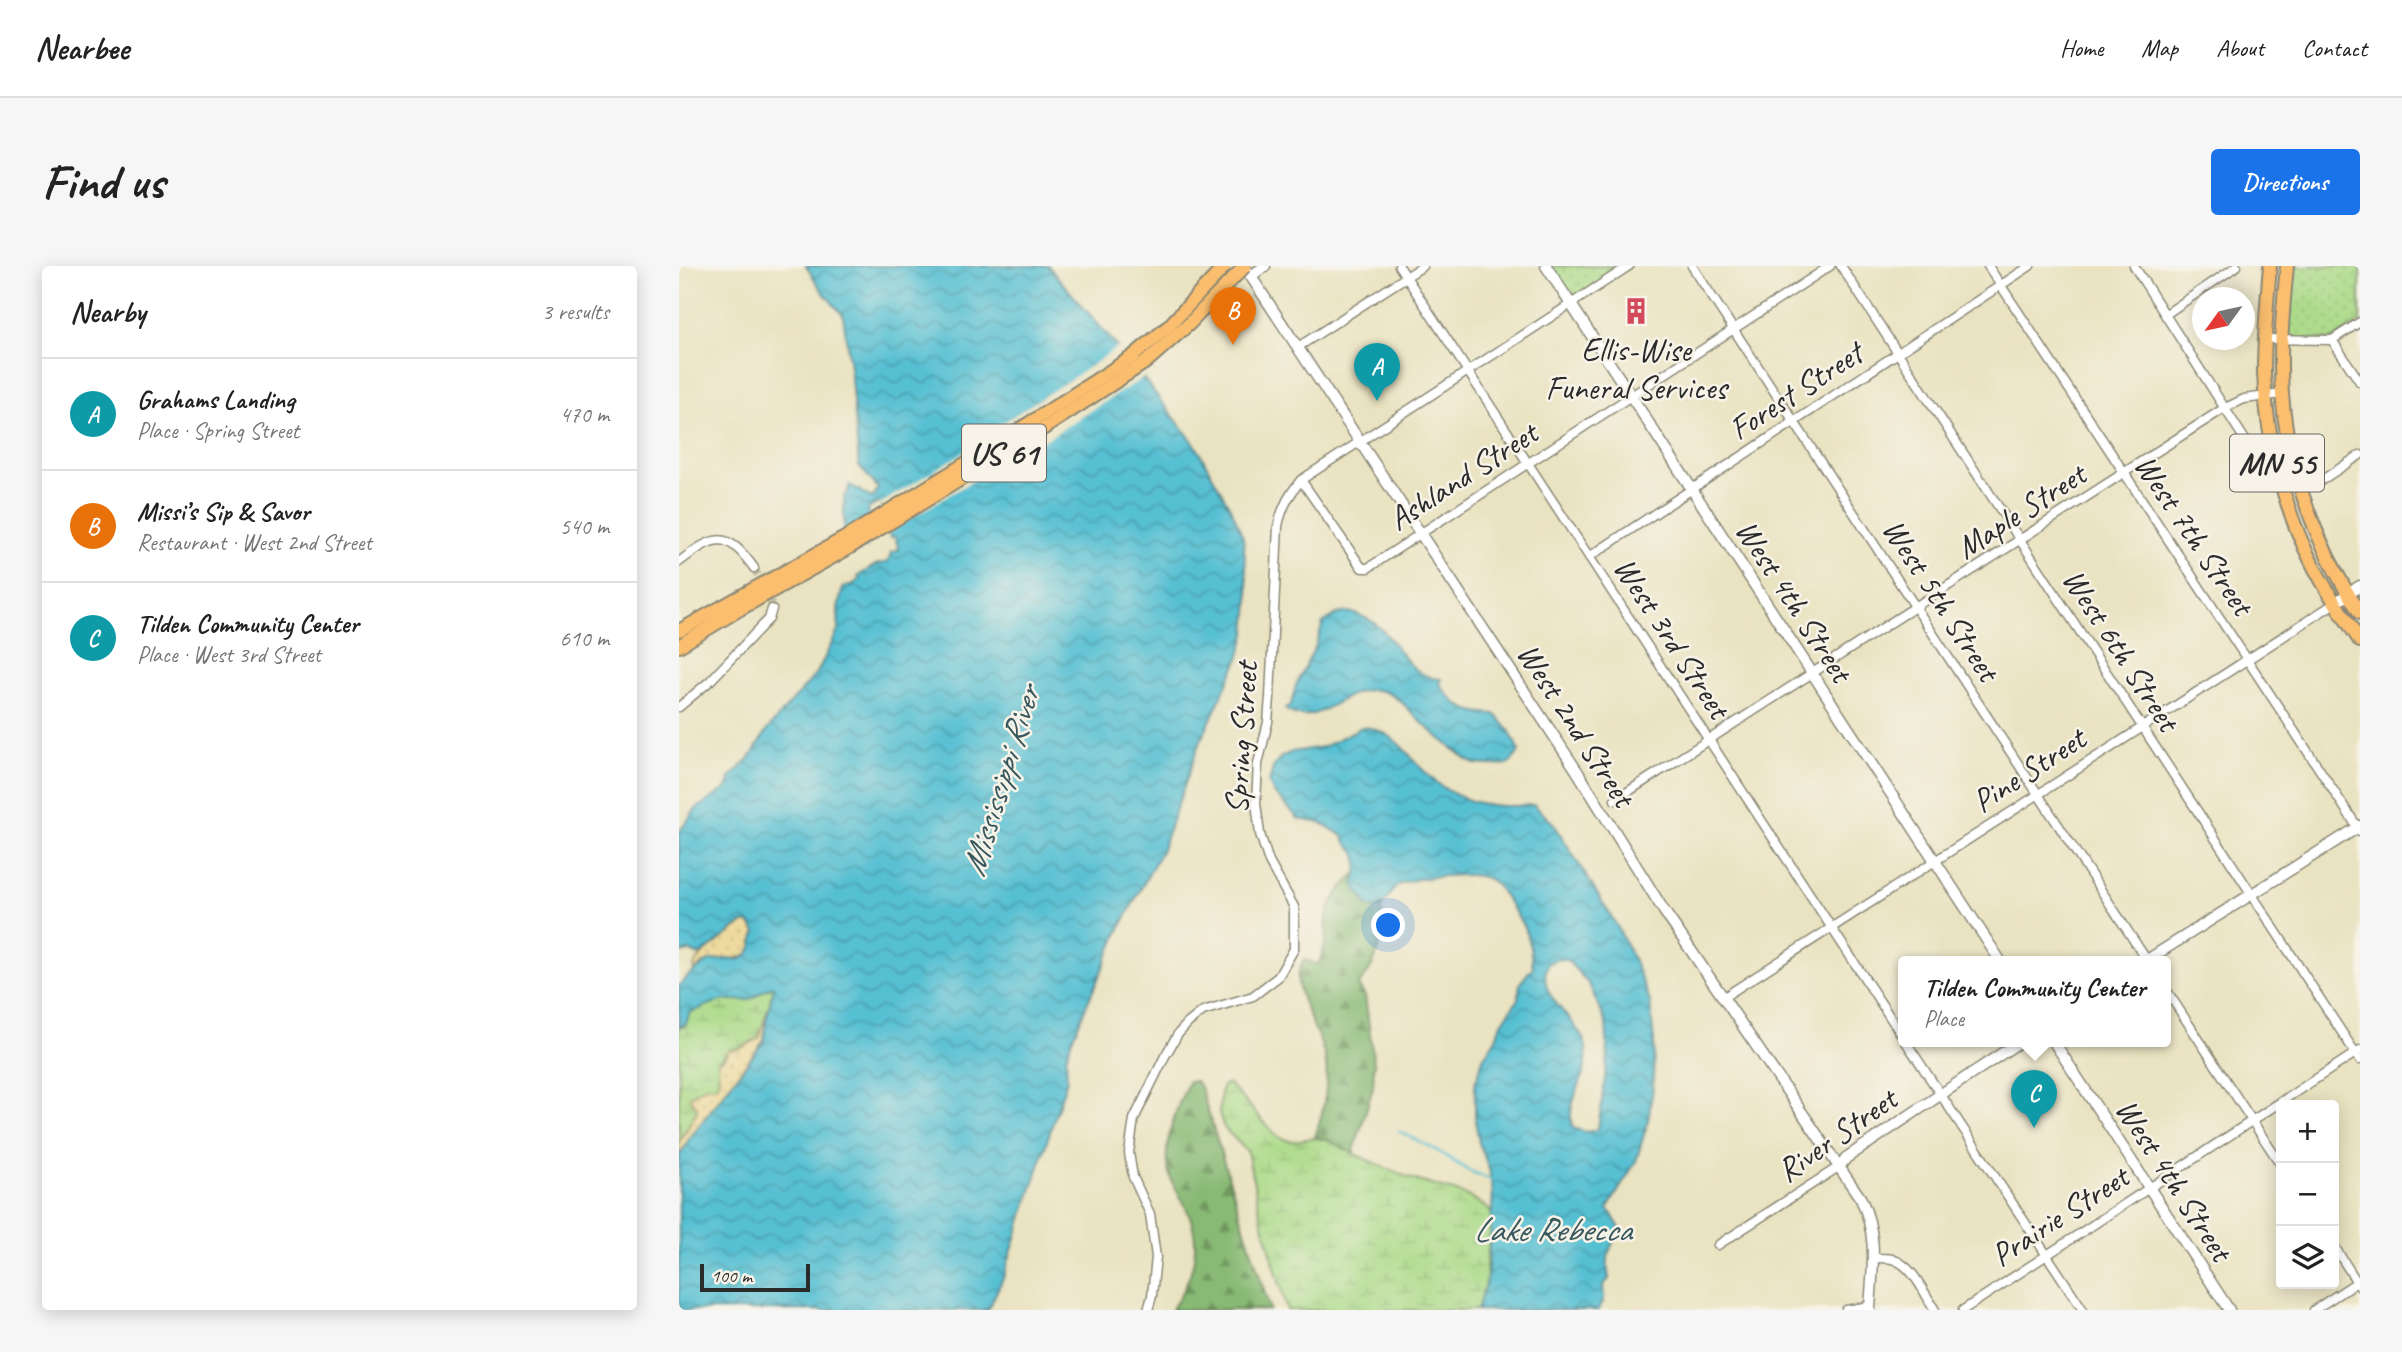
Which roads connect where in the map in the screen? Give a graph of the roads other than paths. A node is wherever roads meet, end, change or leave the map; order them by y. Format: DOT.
graph roads {
  1 [pos="1225,266"];
  2 [pos="1265,266"];
  3 [pos="1399,266"];
  4 [pos="1423,266"];
  5 [pos="1546,266"];
  6 [pos="1629,266"];
  7 [pos="1692,266"];
  8 [pos="1830,266"];
  9 [pos="1841,266"];
  10 [pos="1988,266"];
  11 [pos="2030,266"];
  12 [pos="2134,266"];
  13 [pos="2237,266"];
  14 [pos="2270,266"];
  15 [pos="2287,266"];
  16 [pos="1247,269"];
  17 [pos="1406,277"];
  18 [pos="2000,285"];
  19 [pos="1571,303"];
  20 [pos="2166,314"];
  21 [pos="2360,321"];
  22 [pos="1732,329"];
  23 [pos="2265,339"];
  24 [pos="2281,339"];
  25 [pos="2332,340"];
  26 [pos="1298,346"];
  27 [pos="1898,354"];
  28 [pos="1467,371"];
  29 [pos="2360,382"];
  30 [pos="2282,394"];
  31 [pos="1630,396"];
  32 [pos="2266,396"];
  33 [pos="2223,409"];
  34 [pos="1794,422"];
  35 [pos="1360,440"];
  36 [pos="2360,455"];
  37 [pos="1527,464"];
  38 [pos="2261,465"];
  39 [pos="2123,474"];
  40 [pos="1301,480"];
  41 [pos="2319,482"];
  42 [pos="1691,489"];
  43 [pos="1422,534"];
  44 [pos="2020,541"];
  45 [pos="1589,556"];
  46 [pos="679,562"];
  47 [pos="754,568"];
  48 [pos="2360,586"];
  49 [pos="2348,594"];
  50 [pos="2335,603"];
  51 [pos="737,605"];
  52 [pos="772,608"];
  53 [pos="1916,608"];
  54 [pos="2360,613"];
  55 [pos="679,631"];
  56 [pos="2360,640"];
  57 [pos="679,646"];
  58 [pos="2247,660"];
  59 [pos="1812,675"];
  60 [pos="679,707"];
  61 [pos="2141,728"];
  62 [pos="1709,740"];
  63 [pos="2038,794"];
  64 [pos="1615,800"];
  65 [pos="2359,828"];
  66 [pos="1934,861"];
  67 [pos="2251,896"];
  68 [pos="1831,928"];
  69 [pos="1997,956"];
  70 [pos="2143,956"];
  71 [pos="2154,956"];
  72 [pos="1724,997"];
  73 [pos="2171,997"];
  74 [pos="1898,1029"];
  75 [pos="1909,1047"];
  76 [pos="2011,1047"];
  77 [pos="2057,1047"];
  78 [pos="2358,1054"];
  79 [pos="1940,1093"];
  80 [pos="2252,1119"];
  81 [pos="2280,1163"];
  82 [pos="1840,1167"];
  83 [pos="2150,1187"];
  84 [pos="1719,1245"];
  85 [pos="2339,1253"];
  86 [pos="2046,1254"];
  87 [pos="1875,1258"];
  88 [pos="2359,1283"];
  89 [pos="1870,1308"];
  90 [pos="1147,1310"];
  91 [pos="1846,1310"];
  92 [pos="1935,1310"];
  93 [pos="1963,1310"];
  94 [pos="2083,1310"];
  95 [pos="2229,1310"];
  96 [pos="2314,1310"];
  1 -- 51 [label="highway, US 61, bridge"];
  2 -- 16 [label="street"];
  3 -- 17 [label="street, West 3rd Street"];
  4 -- 17 [label="street"];
  5 -- 19 [label="street, West 4th Street"];
  6 -- 19 [label="street, Spring Street"];
  7 -- 22 [label="street, West 5th Street"];
  8 -- 22 [label="street, Ashland Street"];
  9 -- 27 [label="street, West 6th Street"];
  10 -- 18 [label="street, West 7th Street"];
  11 -- 18 [label="street, Forest Street"];
  12 -- 20 [label="street"];
  13 -- 20 [label="street"];
  14 -- 23 [label="highway, MN 55"];
  15 -- 24 [label="highway, MN 55"];
  16 -- 26 [label="street, West 2nd Street"];
  16 -- 51 [label="highway, US 61, bridge"];
  17 -- 26 [label="street"];
  17 -- 28 [label="street, West 3rd Street"];
  18 -- 27 [label="street, Forest Street"];
  18 -- 39 [label="street, West 7th Street"];
  19 -- 28 [label="street, Spring Street"];
  19 -- 31 [label="street, West 4th Street"];
  20 -- 33 [label="street"];
  21 -- 25 [label="street"];
  22 -- 31 [label="street, Ashland Street"];
  22 -- 34 [label="street, West 5th Street"];
  23 -- 24 [label="street"];
  23 -- 32 [label="highway, MN 55"];
  24 -- 25 [label="street"];
  24 -- 30 [label="highway, MN 55"];
  25 -- 29 [label="street"];
  26 -- 35 [label="street, West 2nd Street"];
  27 -- 34 [label="street, Forest Street"];
  27 -- 44 [label="street, West 6th Street"];
  28 -- 35 [label="street, Spring Street"];
  28 -- 37 [label="street, West 3rd Street"];
  30 -- 32 [label="street, Maple Street"];
  30 -- 49 [label="highway, MN 55"];
  31 -- 37 [label="street, Ashland Street"];
  31 -- 42 [label="street, West 4th Street"];
  32 -- 33 [label="street, Maple Street"];
  32 -- 50 [label="highway, MN 55"];
  33 -- 38 [label="street"];
  33 -- 39 [label="street, Maple Street"];
  34 -- 42 [label="street, Forest Street"];
  34 -- 53 [label="street, West 5th Street"];
  35 -- 40 [label="street, Spring Street"];
  35 -- 43 [label="street, West 2nd Street"];
  36 -- 41 [label="street"];
  37 -- 43 [label="street, Ashland Street"];
  37 -- 45 [label="street, West 3rd Street"];
  39 -- 44 [label="street, Maple Street"];
  39 -- 58 [label="street, West 7th Street"];
  40 -- 43 [label="street, Ashland Street"];
  40 -- 90 [label="street, Spring Street"];
  42 -- 45 [label="street, Forest Street"];
  42 -- 59 [label="street, West 4th Street"];
  43 -- 72 [label="street, West 2nd Street"];
  44 -- 53 [label="street, Maple Street"];
  44 -- 61 [label="street, West 6th Street"];
  45 -- 62 [label="street, West 3rd Street"];
  46 -- 47 [label="street"];
  48 -- 49 [label="street, Pine Street"];
  49 -- 50 [label="street, Pine Street"];
  49 -- 54 [label="highway, MN 55"];
  50 -- 56 [label="highway, MN 55"];
  50 -- 58 [label="street, Pine Street"];
  51 -- 55 [label="highway, US 61"];
  51 -- 57 [label="highway, US 61"];
  52 -- 60 [label="street"];
  53 -- 59 [label="street, Maple Street"];
  53 -- 63 [label="street, West 5th Street"];
  58 -- 61 [label="street, Pine Street"];
  58 -- 65 [label="street, West 7th Street"];
  59 -- 62 [label="street, Maple Street"];
  59 -- 66 [label="street, West 4th Street"];
  61 -- 63 [label="street, Pine Street"];
  61 -- 67 [label="street, West 6th Street"];
  62 -- 64 [label="street, Maple Street"];
  62 -- 68 [label="street, West 3rd Street"];
  63 -- 66 [label="street, Pine Street"];
  63 -- 70 [label="street, West 5th Street"];
  65 -- 67 [label="street"];
  66 -- 68 [label="street, Pine Street"];
  66 -- 69 [label="street, West 4th Street"];
  67 -- 71 [label="street"];
  67 -- 78 [label="street, West 6th Street"];
  68 -- 72 [label="street, Pine Street"];
  68 -- 74 [label="street, West 3rd Street"];
  72 -- 82 [label="street, West 2nd Street"];
  73 -- 80 [label="street"];
  75 -- 79 [label="street"];
  76 -- 79 [label="street, River Street"];
  77 -- 83 [label="street, West 4th Street"];
  78 -- 80 [label="street, Prairie Street"];
  79 -- 82 [label="street, River Street"];
  79 -- 86 [label="street"];
  80 -- 81 [label="street"];
  80 -- 83 [label="street, Prairie Street"];
  82 -- 84 [label="street, River Street"];
  82 -- 87 [label="street, West 2nd Street"];
  83 -- 86 [label="street, Prairie Street"];
  83 -- 95 [label="street, West 4th Street"];
  85 -- 88 [label="street"];
  86 -- 93 [label="street, Prairie Street"];
  86 -- 94 [label="street"];
  87 -- 89 [label="street, West 2nd Street"];
  87 -- 92 [label="street"];
  88 -- 96 [label="street"];
  89 -- 91 [label="street"];
}
